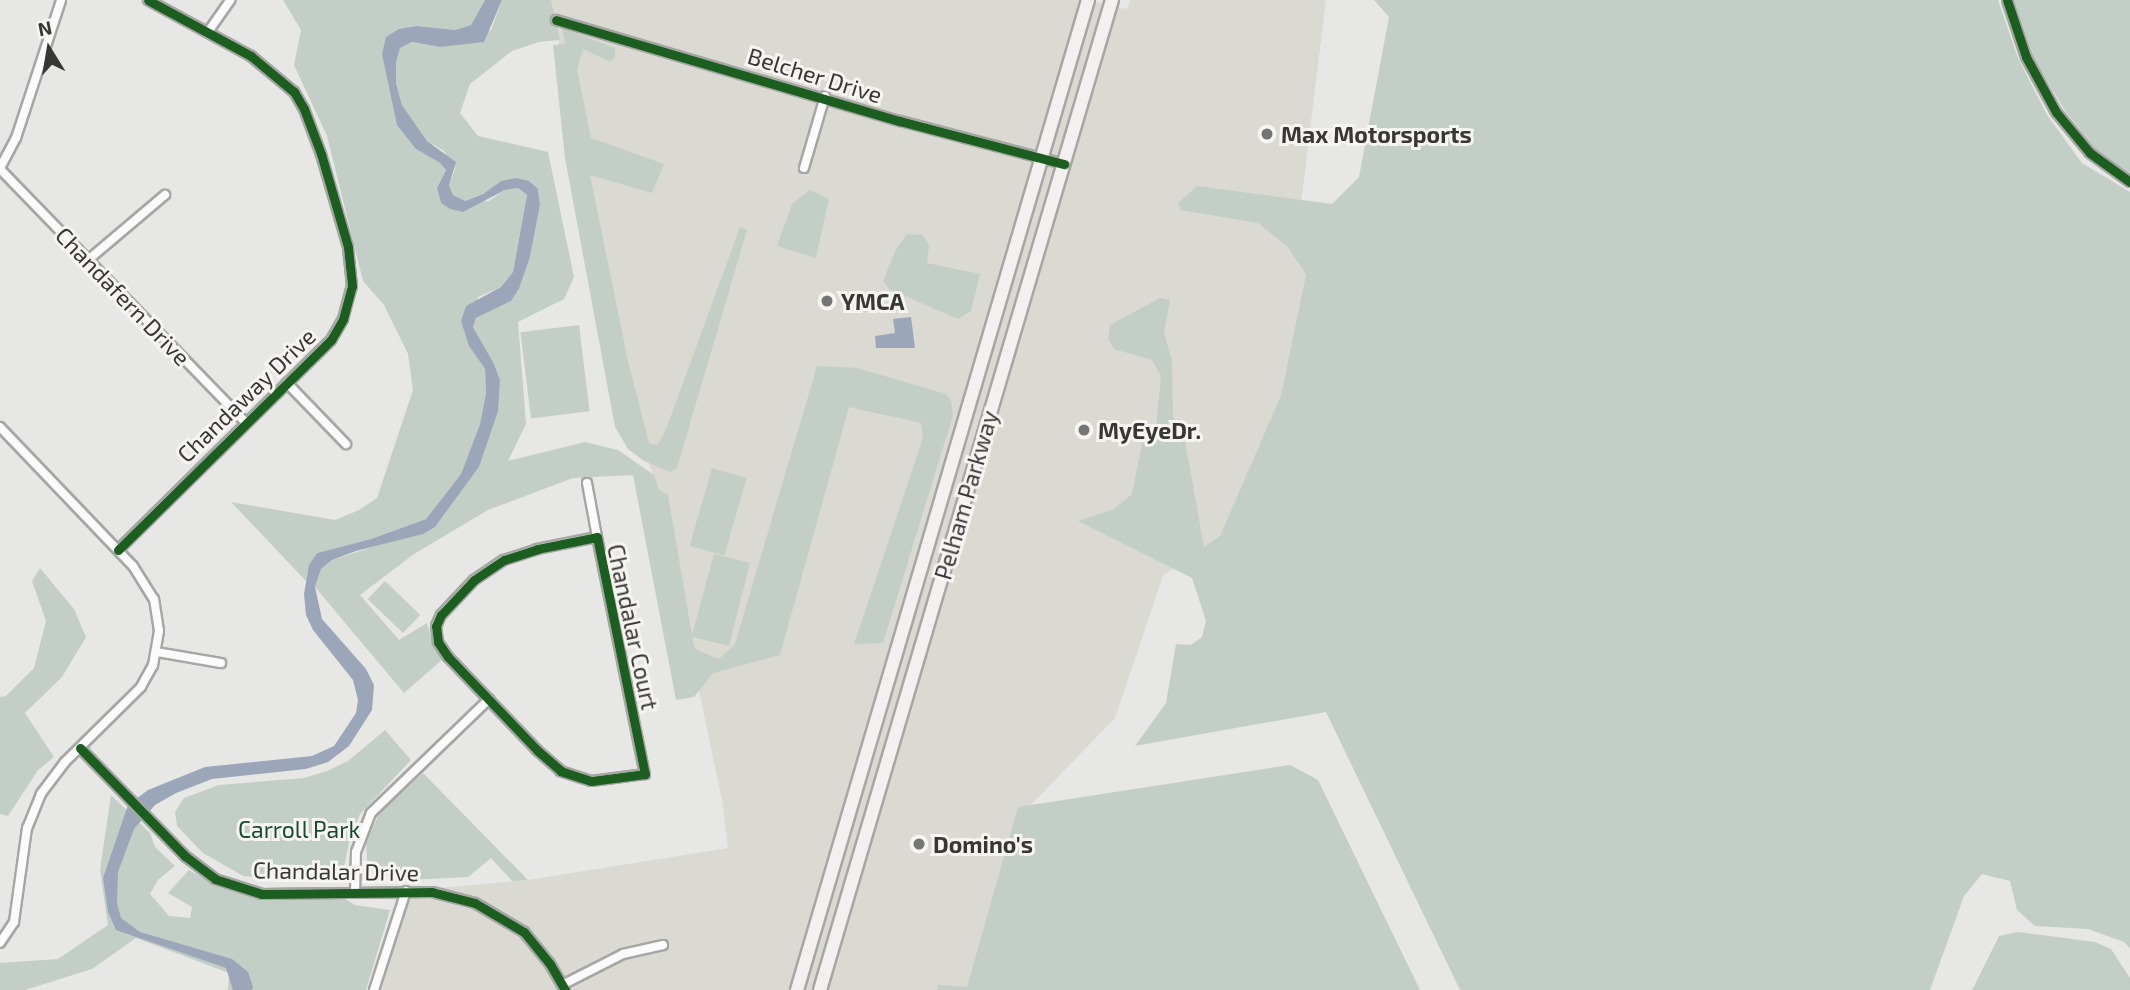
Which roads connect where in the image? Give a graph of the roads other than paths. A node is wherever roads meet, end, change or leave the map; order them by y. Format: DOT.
graph roads {
  1 [pos="61,0"];
  2 [pos="148,0"];
  3 [pos="230,0"];
  4 [pos="1088,0"];
  5 [pos="1112,0"];
  6 [pos="2007,0"];
  7 [pos="556,20"];
  8 [pos="1081,26"];
  9 [pos="208,32"];
  10 [pos="1102,33"];
  11 [pos="1063,89"];
  12 [pos="1084,95"];
  13 [pos="825,96"];
  14 [pos="1042,158"];
  15 [pos="1064,164"];
  16 [pos="804,168"];
  17 [pos="0,169"];
  18 [pos="2130,182"];
  19 [pos="165,195"];
  20 [pos="1028,205"];
  21 [pos="1050,213"];
  22 [pos="88,260"];
  23 [pos="287,383"];
  24 [pos="973,390"];
  25 [pos="997,390"];
  26 [pos="246,423"];
  27 [pos="2,433"];
  28 [pos="345,444"];
  29 [pos="587,483"];
  30 [pos="597,537"];
  31 [pos="118,550"];
  32 [pos="157,652"];
  33 [pos="221,663"];
  34 [pos="894,664"];
  35 [pos="915,669"];
  36 [pos="489,699"];
  37 [pos="80,748"];
  38 [pos="857,790"];
  39 [pos="878,796"];
  40 [pos="405,891"];
  41 [pos="355,893"];
  42 [pos="822,906"];
  43 [pos="844,911"];
  44 [pos="0,943"];
  45 [pos="663,945"];
  46 [pos="563,987"];
  47 [pos="374,990"];
  48 [pos="797,990"];
  49 [pos="820,990"];
  1 -- 17 [label="street"];
  2 -- 9 [label="street, Chandaway Drive"];
  3 -- 9 [label="street"];
  4 -- 8 [label="main road, Pelham Parkway"];
  5 -- 10 [label="main road, Pelham Parkway"];
  6 -- 18 [label="street"];
  7 -- 13 [label="street, Belcher Drive"];
  8 -- 10 [label="main road"];
  8 -- 11 [label="main road, Pelham Parkway"];
  9 -- 23 [label="street, Chandaway Drive"];
  10 -- 12 [label="main road, Pelham Parkway"];
  11 -- 12 [label="main road"];
  11 -- 14 [label="main road, Pelham Parkway"];
  12 -- 15 [label="main road, Pelham Parkway"];
  13 -- 14 [label="street, Belcher Drive"];
  13 -- 16 [label="street"];
  14 -- 15 [label="street, Belcher Drive"];
  14 -- 20 [label="main road, Pelham Parkway"];
  15 -- 21 [label="main road, Pelham Parkway"];
  17 -- 22 [label="street, Chandafern Drive"];
  19 -- 22 [label="street"];
  20 -- 21 [label="main road"];
  20 -- 24 [label="main road, Pelham Parkway"];
  21 -- 25 [label="main road, Pelham Parkway"];
  22 -- 26 [label="street, Chandafern Drive"];
  23 -- 26 [label="street, Chandaway Drive"];
  23 -- 28 [label="street"];
  24 -- 25 [label="main road"];
  24 -- 34 [label="main road, Pelham Parkway"];
  25 -- 35 [label="main road, Pelham Parkway"];
  26 -- 31 [label="street, Chandaway Drive"];
  27 -- 31 [label="street"];
  29 -- 30 [label="street, Chandalar Court"];
  30 -- 36 [label="street, Chandalar Court"];
  30 -- 36 [label="street, Chandalar Court"];
  31 -- 32 [label="street"];
  32 -- 33 [label="street"];
  32 -- 37 [label="street"];
  34 -- 35 [label="main road"];
  34 -- 38 [label="main road, Pelham Parkway"];
  35 -- 39 [label="main road, Pelham Parkway"];
  36 -- 41 [label="street"];
  37 -- 41 [label="street, Chandalar Drive"];
  37 -- 44 [label="street"];
  38 -- 39 [label="main road"];
  38 -- 42 [label="main road, Pelham Parkway"];
  39 -- 43 [label="main road, Pelham Parkway"];
  40 -- 41 [label="street, Chandalar Drive"];
  40 -- 46 [label="street, Chandalar Drive"];
  40 -- 47 [label="street"];
  42 -- 43 [label="main road"];
  42 -- 48 [label="main road, Pelham Parkway"];
  43 -- 49 [label="main road, Pelham Parkway"];
  45 -- 46 [label="street"];
}
